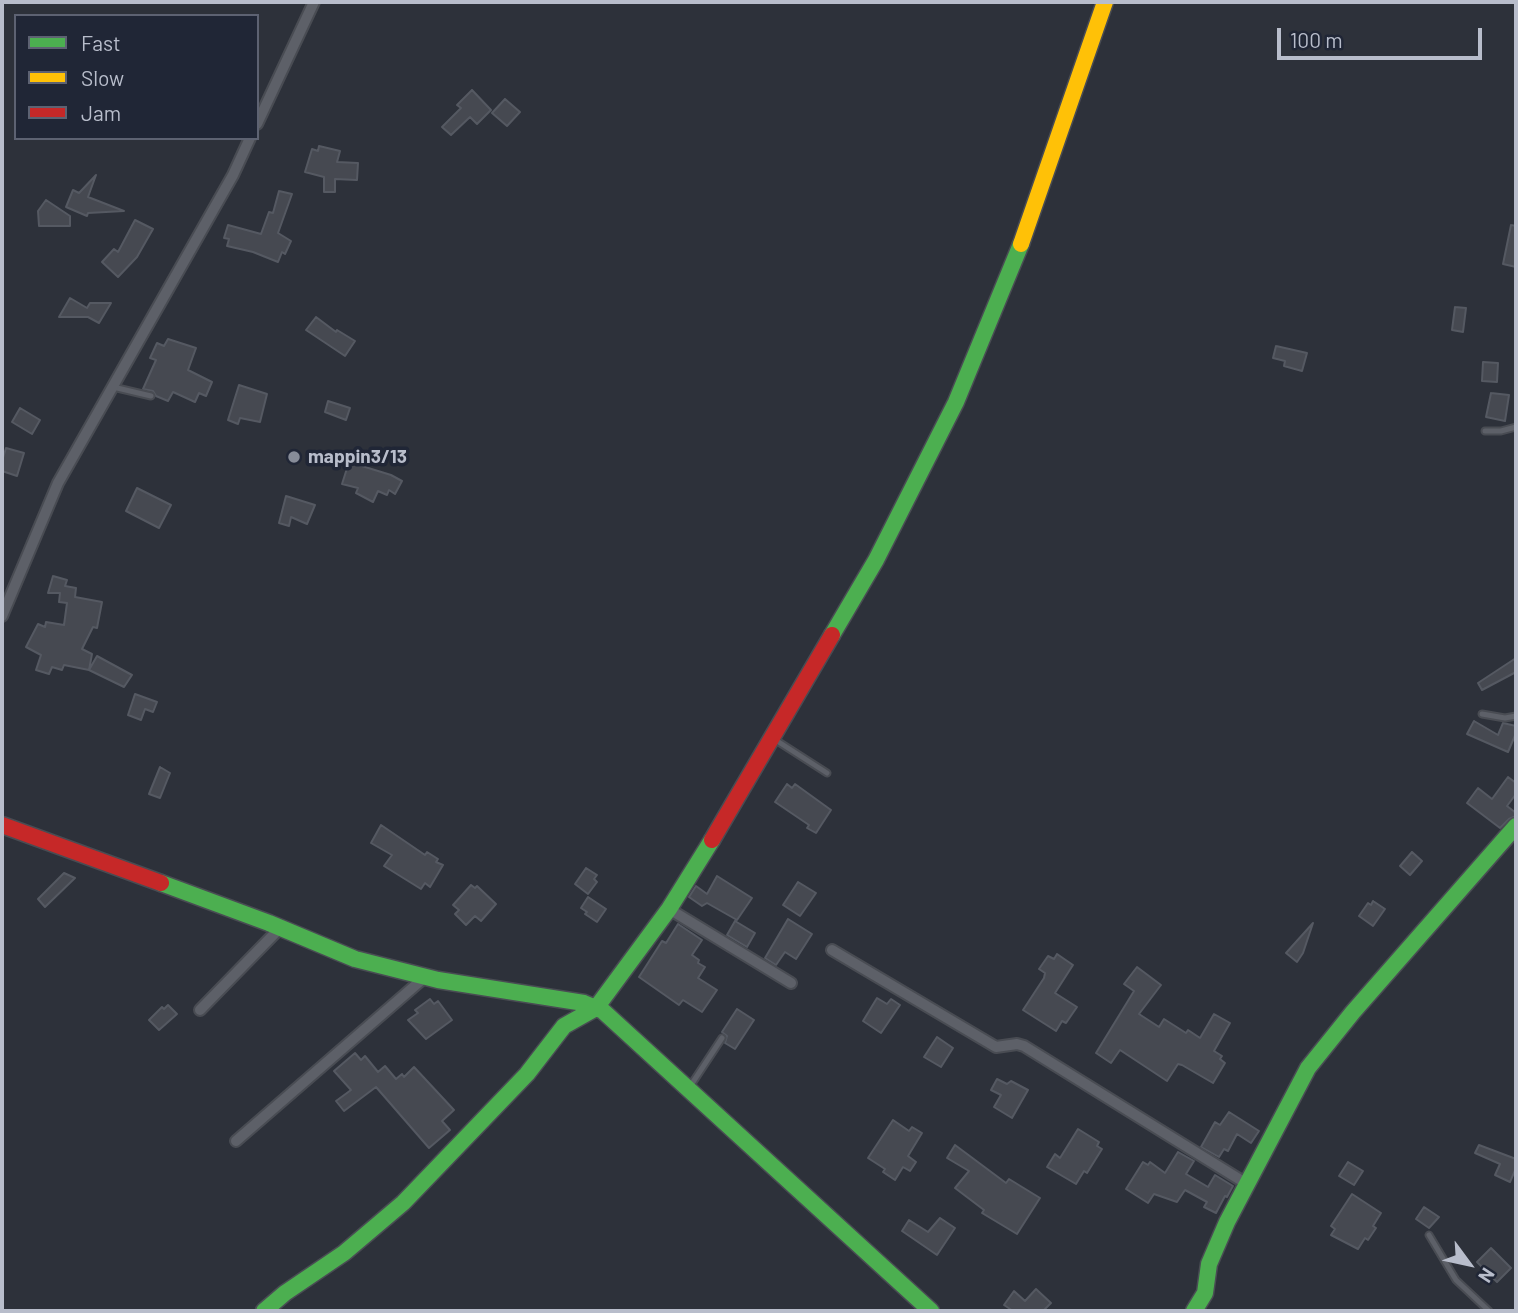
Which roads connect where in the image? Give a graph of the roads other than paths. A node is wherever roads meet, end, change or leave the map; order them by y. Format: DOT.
graph roads {
  1 [pos="314,2"];
  2 [pos="1105,2"];
  3 [pos="259,120"];
  4 [pos="249,140"];
  5 [pos="112,386"];
  6 [pos="151,396"];
  7 [pos="1516,428"];
  8 [pos="1485,431"];
  9 [pos="2,616"];
  10 [pos="1482,713"];
  11 [pos="1516,716"];
  12 [pos="773,739"];
  13 [pos="827,773"];
  14 [pos="1516,826"];
  15 [pos="4,828"];
  16 [pos="669,909"];
  17 [pos="280,928"];
  18 [pos="832,950"];
  19 [pos="425,977"];
  20 [pos="791,984"];
  21 [pos="596,1008"];
  22 [pos="200,1010"];
  23 [pos="722,1038"];
  24 [pos="689,1088"];
  25 [pos="236,1141"];
  26 [pos="1247,1184"];
  27 [pos="1429,1236"];
  28 [pos="264,1311"];
  29 [pos="931,1311"];
  30 [pos="1194,1311"];
  31 [pos="1489,1311"];
  1 -- 3 [label="street"];
  2 -- 12 [label="street"];
  4 -- 5 [label="street"];
  5 -- 6 [label="lane"];
  5 -- 9 [label="street"];
  7 -- 8 [label="lane"];
  10 -- 11 [label="lane"];
  12 -- 13 [label="lane"];
  12 -- 16 [label="street"];
  14 -- 26 [label="street"];
  15 -- 17 [label="street"];
  16 -- 20 [label="street"];
  16 -- 21 [label="street"];
  17 -- 19 [label="street"];
  17 -- 22 [label="street"];
  18 -- 26 [label="street"];
  19 -- 21 [label="street"];
  19 -- 25 [label="street"];
  21 -- 24 [label="street"];
  21 -- 28 [label="street"];
  23 -- 24 [label="lane"];
  24 -- 29 [label="street"];
  26 -- 30 [label="street"];
  27 -- 31 [label="lane"];
}
